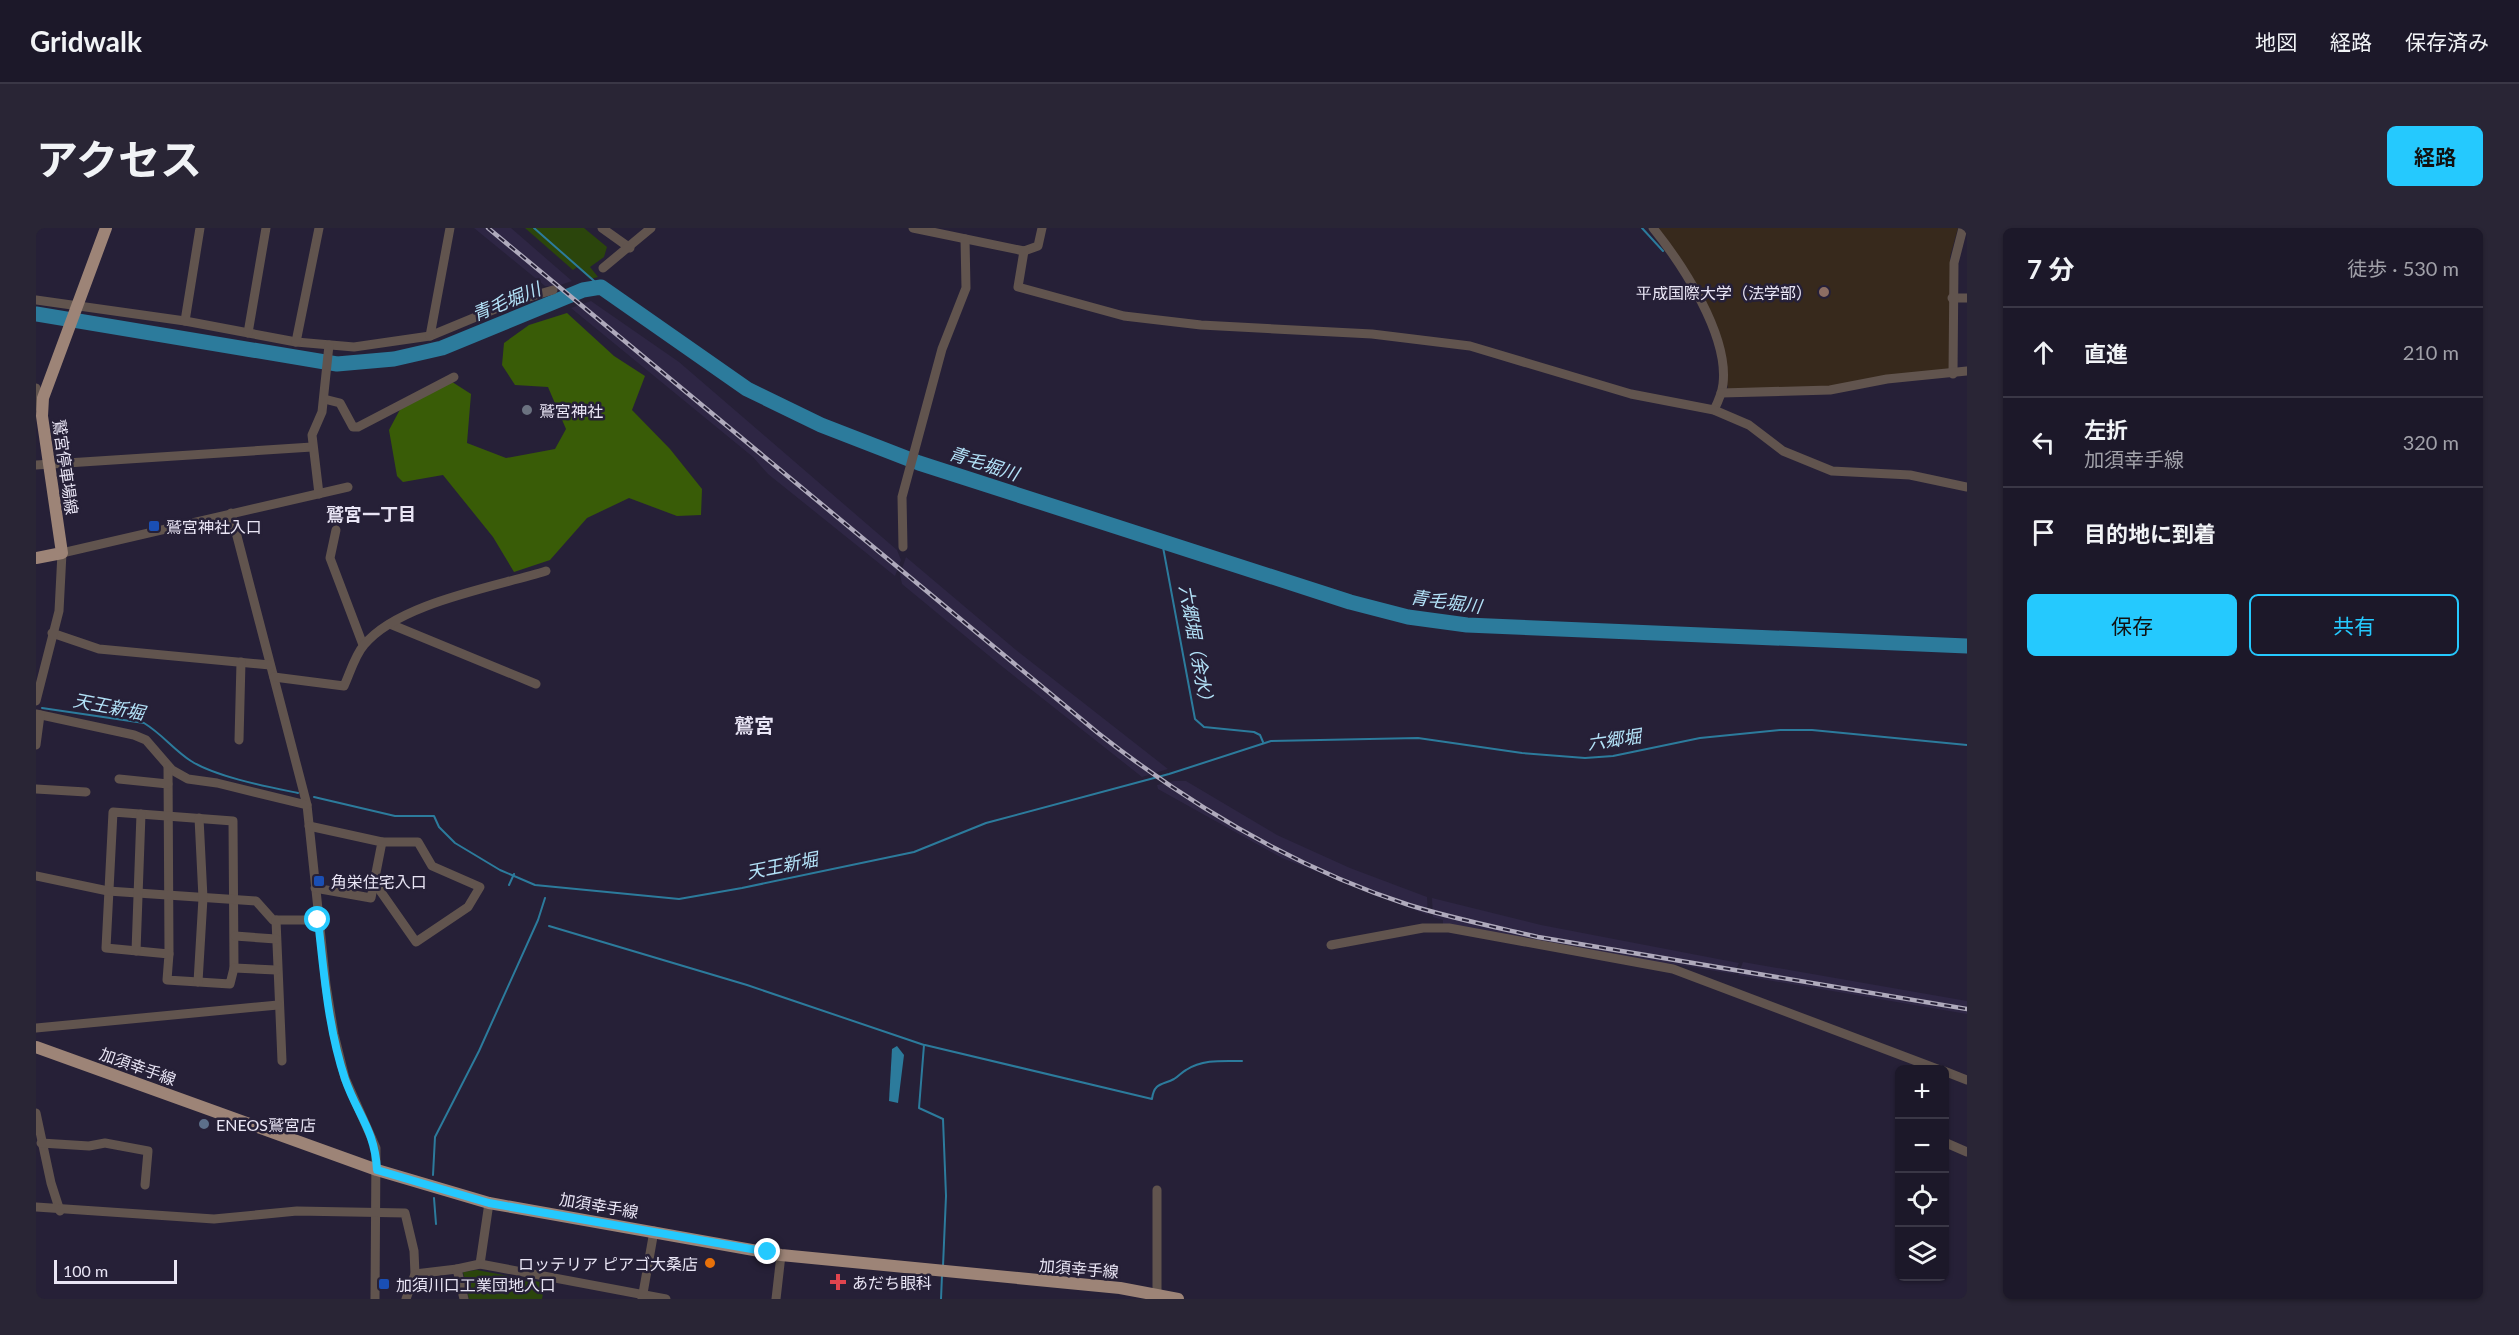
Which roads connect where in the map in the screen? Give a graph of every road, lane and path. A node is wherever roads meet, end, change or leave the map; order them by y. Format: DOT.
graph roads {
  1 [pos="106,228"];
  2 [pos="200,228"];
  3 [pos="266,228"];
  4 [pos="319,228"];
  5 [pos="450,228"];
  6 [pos="602,228"];
  7 [pos="651,228"];
  8 [pos="913,228"];
  9 [pos="1042,228"];
  10 [pos="1653,228"];
  11 [pos="1963,228"];
  12 [pos="965,239"];
  13 [pos="630,248"];
  14 [pos="1024,251"];
  15 [pos="603,268"];
  16 [pos="553,290"];
  17 [pos="1952,298"];
  18 [pos="1967,298"];
  19 [pos="36,300"];
  20 [pos="77,308"];
  21 [pos="185,321"];
  22 [pos="248,333"];
  23 [pos="430,336"];
  24 [pos="296,342"];
  25 [pos="329,348"];
  26 [pos="1967,371"];
  27 [pos="1953,374"];
  28 [pos="454,377"];
  29 [pos="36,388"];
  30 [pos="1721,393"];
  31 [pos="324,399"];
  32 [pos="39,406"];
  33 [pos="1714,410"];
  34 [pos="312,447"];
  35 [pos="42,464"];
  36 [pos="348,487"];
  37 [pos="1967,487"];
  38 [pos="319,494"];
  39 [pos="231,513"];
  40 [pos="336,530"];
  41 [pos="903,547"];
  42 [pos="62,553"];
  43 [pos="36,558"];
  44 [pos="546,571"];
  45 [pos="390,624"];
  46 [pos="52,633"];
  47 [pos="363,645"];
  48 [pos="241,662"];
  49 [pos="270,664"];
  50 [pos="274,677"];
  51 [pos="536,684"];
  52 [pos="36,701"];
  53 [pos="38,715"];
  54 [pos="239,740"];
  55 [pos="36,745"];
  56 [pos="168,766"];
  57 [pos="118,779"];
  58 [pos="168,784"];
  59 [pos="36,789"];
  60 [pos="86,792"];
  61 [pos="307,805"];
  62 [pos="141,814"];
  63 [pos="169,816"];
  64 [pos="199,818"];
  65 [pos="309,826"];
  66 [pos="382,842"];
  67 [pos="36,876"];
  68 [pos="374,882"];
  69 [pos="315,888"];
  70 [pos="108,891"];
  71 [pos="138,893"];
  72 [pos="168,896"];
  73 [pos="203,898"];
  74 [pos="235,900"];
  75 [pos="276,920"];
  76 [pos="318,920"];
  77 [pos="234,936"];
  78 [pos="276,939"];
  79 [pos="1331,945"];
  80 [pos="136,951"];
  81 [pos="168,954"];
  82 [pos="234,968"];
  83 [pos="276,970"];
  84 [pos="198,982"];
  85 [pos="278,1005"];
  86 [pos="36,1028"];
  87 [pos="36,1047"];
  88 [pos="282,1061"];
  89 [pos="1927,1065"];
  90 [pos="1949,1073"];
  91 [pos="1967,1080"];
  92 [pos="36,1113"];
  93 [pos="41,1143"];
  94 [pos="1949,1144"];
  95 [pos="1967,1152"];
  96 [pos="377,1170"];
  97 [pos="145,1185"];
  98 [pos="1157,1190"];
  99 [pos="489,1203"];
  100 [pos="36,1207"];
  101 [pos="60,1210"];
  102 [pos="377,1211"];
  103 [pos="654,1231"];
  104 [pos="781,1255"];
  105 [pos="480,1264"];
  106 [pos="457,1269"];
  107 [pos="415,1274"];
  108 [pos="1157,1293"];
  109 [pos="642,1297"];
  110 [pos="375,1299"];
  111 [pos="406,1299"];
  112 [pos="464,1299"];
  113 [pos="666,1299"];
  114 [pos="776,1299"];
  115 [pos="1178,1299"];
  1 -- 20 [label="main road, 鷲宮停車場線"];
  2 -- 21 [label="street"];
  3 -- 22 [label="street"];
  4 -- 24 [label="street"];
  5 -- 23 [label="street"];
  6 -- 13 [label="street"];
  7 -- 13 [label="street"];
  8 -- 12 [label="street"];
  9 -- 14 [label="street"];
  10 -- 30 [label="street"];
  11 -- 17 [label="street"];
  12 -- 14 [label="street"];
  12 -- 41 [label="street"];
  13 -- 15 [label="street"];
  14 -- 33 [label="street"];
  16 -- 23 [label="street"];
  17 -- 18 [label="street"];
  17 -- 27 [label="street"];
  19 -- 20 [label="street"];
  20 -- 21 [label="street"];
  20 -- 32 [label="main road, 鷲宮停車場線"];
  21 -- 22 [label="street"];
  22 -- 24 [label="street"];
  23 -- 25 [label="street"];
  24 -- 25 [label="street"];
  25 -- 31 [label="street"];
  26 -- 27 [label="street"];
  27 -- 30 [label="street"];
  28 -- 31 [label="street"];
  29 -- 32 [label="street"];
  30 -- 33 [label="street"];
  31 -- 34 [label="street"];
  32 -- 35 [label="main road, 鷲宮停車場線"];
  33 -- 37 [label="street"];
  34 -- 35 [label="street"];
  34 -- 38 [label="street"];
  35 -- 42 [label="main road, 鷲宮停車場線"];
  36 -- 38 [label="street"];
  38 -- 39 [label="street"];
  39 -- 42 [label="street"];
  39 -- 49 [label="street"];
  40 -- 47 [label="street"];
  42 -- 43 [label="main road"];
  42 -- 46 [label="street"];
  44 -- 45 [label="street"];
  45 -- 47 [label="street"];
  45 -- 51 [label="street"];
  46 -- 48 [label="street"];
  46 -- 52 [label="street"];
  47 -- 50 [label="street"];
  48 -- 49 [label="street"];
  48 -- 54 [label="street"];
  49 -- 50 [label="street"];
  50 -- 61 [label="street"];
  53 -- 55 [label="street"];
  53 -- 56 [label="street"];
  56 -- 58 [label="street"];
  56 -- 61 [label="street"];
  57 -- 58 [label="street"];
  58 -- 63 [label="street"];
  59 -- 60 [label="street"];
  61 -- 65 [label="street"];
  62 -- 63 [label="street"];
  62 -- 70 [label="street"];
  62 -- 71 [label="street"];
  63 -- 64 [label="street"];
  63 -- 72 [label="street"];
  64 -- 73 [label="street"];
  64 -- 74 [label="street"];
  65 -- 66 [label="street"];
  65 -- 69 [label="street"];
  66 -- 68 [label="street"];
  66 -- 68 [label="street"];
  67 -- 70 [label="street"];
  68 -- 69 [label="street"];
  69 -- 76 [label="street"];
  70 -- 71 [label="street"];
  70 -- 80 [label="street"];
  71 -- 72 [label="street"];
  71 -- 80 [label="street"];
  72 -- 73 [label="street"];
  72 -- 81 [label="street"];
  73 -- 74 [label="street"];
  73 -- 84 [label="street"];
  74 -- 75 [label="street"];
  74 -- 77 [label="street"];
  75 -- 76 [label="street"];
  75 -- 78 [label="street"];
  76 -- 96 [label="street"];
  77 -- 78 [label="street"];
  77 -- 82 [label="street"];
  78 -- 83 [label="street"];
  79 -- 89 [label="street"];
  80 -- 81 [label="street"];
  81 -- 84 [label="street"];
  82 -- 83 [label="street"];
  82 -- 84 [label="street"];
  83 -- 85 [label="street"];
  85 -- 86 [label="street"];
  85 -- 88 [label="street"];
  87 -- 96 [label="main road, 加須幸手線"];
  90 -- 91 [label="street"];
  92 -- 93 [label="street"];
  93 -- 97 [label="street"];
  93 -- 101 [label="street"];
  94 -- 95 [label="street"];
  96 -- 99 [label="main road, 加須幸手線"];
  96 -- 102 [label="street"];
  98 -- 108 [label="street"];
  99 -- 103 [label="main road, 加須幸手線"];
  99 -- 105 [label="street"];
  100 -- 101 [label="street"];
  101 -- 102 [label="street"];
  102 -- 107 [label="street"];
  102 -- 110 [label="street"];
  103 -- 104 [label="main road, 加須幸手線"];
  103 -- 109 [label="street"];
  104 -- 108 [label="main road, 加須幸手線"];
  104 -- 114 [label="street"];
  105 -- 106 [label="street"];
  105 -- 109 [label="street"];
  106 -- 107 [label="street"];
  106 -- 112 [label="street"];
  107 -- 111 [label="street"];
  108 -- 115 [label="main road, 加須幸手線"];
  109 -- 113 [label="street"];
}
